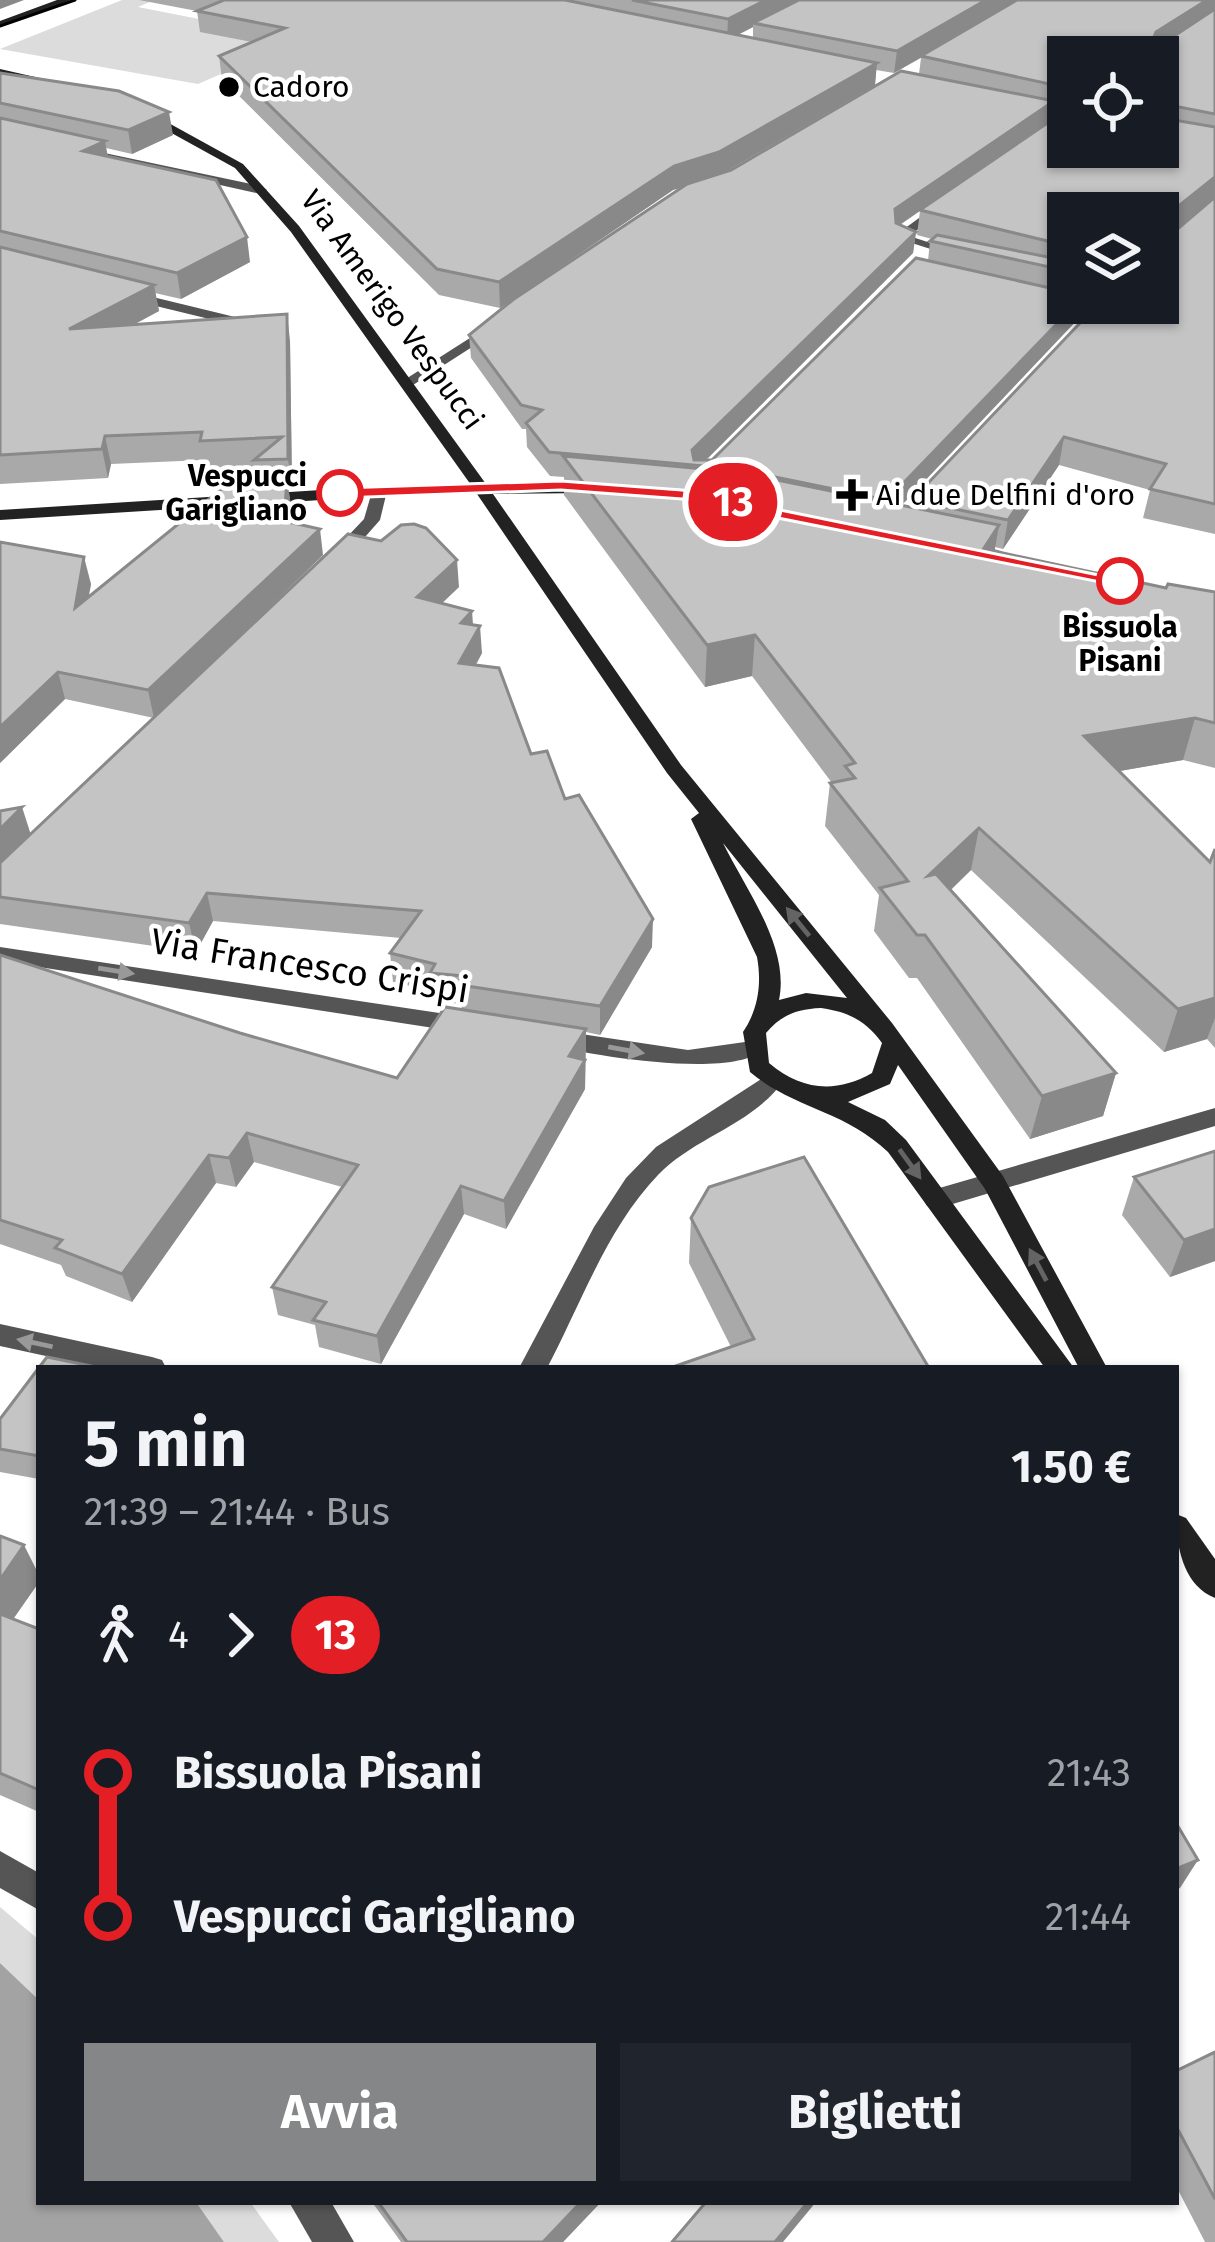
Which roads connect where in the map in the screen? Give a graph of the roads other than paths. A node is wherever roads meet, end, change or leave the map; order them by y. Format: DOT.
graph roads {
  1 [pos="66,0"];
  2 [pos="0,24"];
  3 [pos="0,72"];
  4 [pos="72,88"];
  5 [pos="134,109"];
  6 [pos="63,147"];
  7 [pos="262,190"];
  8 [pos="953,199"];
  9 [pos="976,261"];
  10 [pos="115,292"];
  11 [pos="509,316"];
  12 [pos="230,320"];
  13 [pos="408,382"];
  14 [pos="478,487"];
  15 [pos="621,490"];
  16 [pos="380,491"];
  17 [pos="0,515"];
  18 [pos="328,567"];
  19 [pos="674,769"];
  20 [pos="0,954"];
  21 [pos="870,1015"];
  22 [pos="764,1017"];
  23 [pos="492,1029"];
  24 [pos="538,1036"];
  25 [pos="892,1046"];
  26 [pos="752,1048"];
  27 [pos="772,1080"];
  28 [pos="818,1097"];
  29 [pos="1215,1118"];
  30 [pos="994,1183"];
  31 [pos="936,1199"];
  32 [pos="0,1335"];
  33 [pos="138,1365"];
  34 [pos="535,1365"];
  35 [pos="1058,1365"];
  36 [pos="1091,1365"];
  37 [pos="1179,1530"];
  38 [pos="1215,1584"];
  39 [pos="0,1868"];
  40 [pos="36,1891"];
  41 [pos="310,2205"];
  42 [pos="335,2242"];
  1 -- 2 [label="main road"];
  3 -- 4 [label="main road"];
  5 -- 7 [label="main road, Via Amerigo Vespucci"];
  6 -- 7 [label="street"];
  7 -- 13 [label="main road, Via Amerigo Vespucci"];
  8 -- 9 [label="street"];
  10 -- 12 [label="street"];
  11 -- 13 [label="street"];
  13 -- 14 [label="main road, Via Amerigo Vespucci"];
  14 -- 15 [label="main road"];
  14 -- 16 [label="main road"];
  14 -- 19 [label="main road, Via Amerigo Vespucci"];
  16 -- 17 [label="main road"];
  16 -- 18 [label="street"];
  21 -- 19 [label="main road, Via Amerigo Vespucci, one-way"];
  19 -- 22 [label="main road, Via Amerigo Vespucci"];
  20 -- 23 [label="street, Via Francesco Crispi, one-way"];
  21 -- 22 [label="main road"];
  21 -- 25 [label="main road, Via Amerigo Vespucci"];
  22 -- 26 [label="main road, Via Amerigo Vespucci"];
  24 -- 26 [label="street, one-way"];
  25 -- 28 [label="main road"];
  25 -- 30 [label="main road, Via Amerigo Vespucci"];
  26 -- 27 [label="main road"];
  27 -- 28 [label="main road"];
  27 -- 34 [label="street"];
  28 -- 31 [label="main road, one-way"];
  29 -- 30 [label="street"];
  30 -- 31 [label="street"];
  36 -- 30 [label="main road, Via Amerigo Vespucci, one-way"];
  31 -- 35 [label="main road"];
  33 -- 32 [label="street, one-way"];
  37 -- 38 [label="main road"];
  39 -- 40 [label="street"];
  41 -- 42 [label="street"];
}
